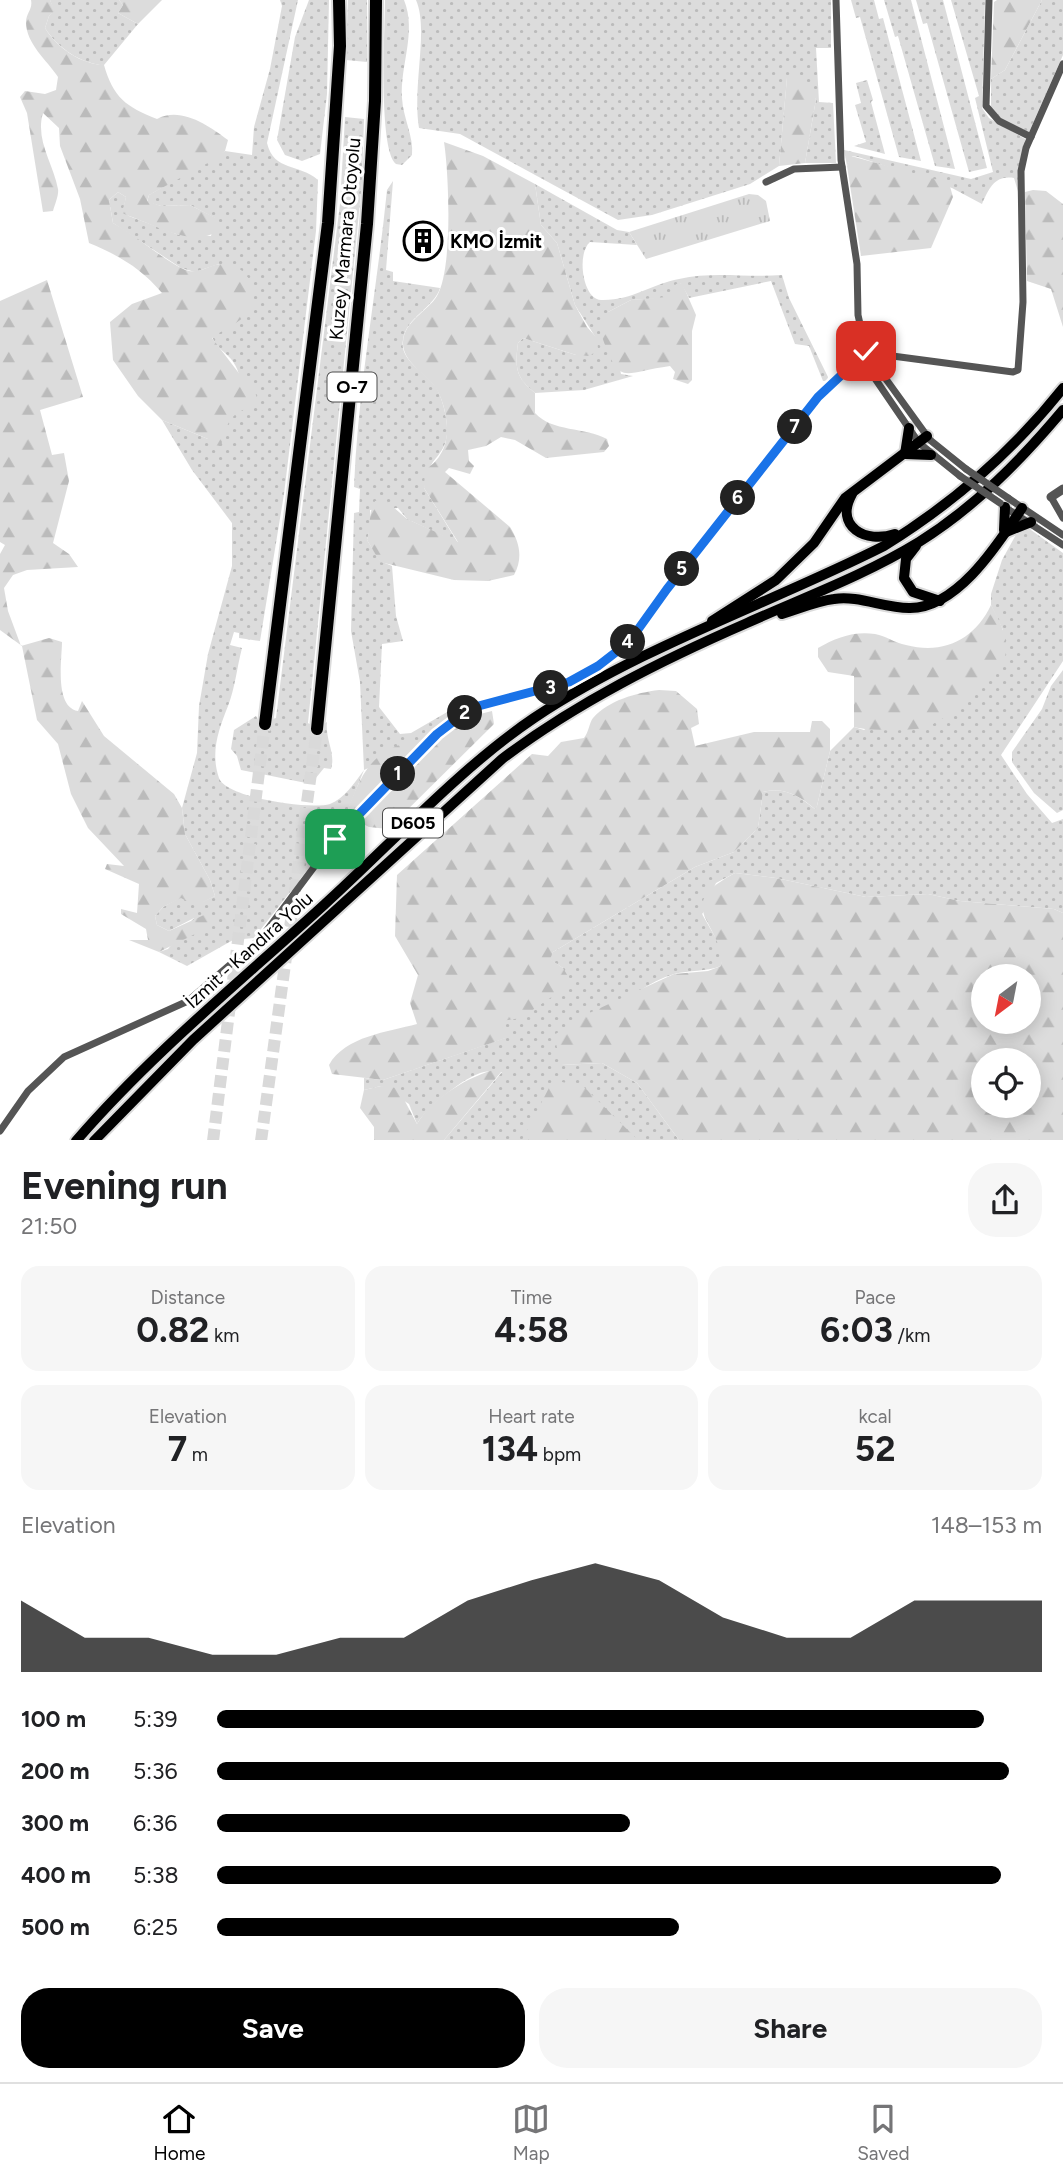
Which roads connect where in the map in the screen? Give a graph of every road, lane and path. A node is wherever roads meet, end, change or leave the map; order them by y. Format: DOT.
graph roads {
  1 [pos="339,0"];
  2 [pos="376,0"];
  3 [pos="836,0"];
  4 [pos="989,0"];
  5 [pos="1063,64"];
  6 [pos="1031,137"];
  7 [pos="842,167"];
  8 [pos="766,182"];
  9 [pos="869,358"];
  10 [pos="874,370"];
  11 [pos="1063,388"];
  12 [pos="1063,410"];
  13 [pos="909,428"];
  14 [pos="923,440"];
  15 [pos="905,454"];
  16 [pos="931,455"];
  17 [pos="963,472"];
  18 [pos="1063,489"];
  19 [pos="853,491"];
  20 [pos="1051,497"];
  21 [pos="1004,503"];
  22 [pos="1020,511"];
  23 [pos="1063,518"];
  24 [pos="1031,522"];
  25 [pos="914,528"];
  26 [pos="1003,533"];
  27 [pos="1063,535"];
  28 [pos="920,541"];
  29 [pos="1063,545"];
  30 [pos="940,601"];
  31 [pos="744,624"];
  32 [pos="696,633"];
  33 [pos="265,724"];
  34 [pos="317,729"];
  35 [pos="0,1131"];
  36 [pos="76,1140"];
  37 [pos="94,1140"];
  1 -- 33 [label="highway, Kuzey Marmara Otoyolu / O-7"];
  2 -- 34 [label="highway, Kuzey Marmara Otoyolu / O-7"];
  3 -- 7 [label="street"];
  4 -- 6 [label="street"];
  5 -- 6 [label="street"];
  6 -- 9 [label="street"];
  7 -- 8 [label="street"];
  7 -- 9 [label="street"];
  9 -- 10 [label="street"];
  9 -- 35 [label="street"];
  10 -- 13 [label="street"];
  10 -- 14 [label="street"];
  11 -- 25 [label="highway"];
  12 -- 28 [label="highway"];
  13 -- 14 [label="street"];
  13 -- 15 [label="highway"];
  14 -- 15 [label="highway"];
  14 -- 16 [label="street"];
  14 -- 17 [label="street"];
  15 -- 16 [label="highway"];
  15 -- 19 [label="highway"];
  16 -- 17 [label="street"];
  17 -- 21 [label="street, bridge"];
  18 -- 20 [label="street"];
  19 -- 25 [label="highway"];
  19 -- 32 [label="highway"];
  20 -- 23 [label="street"];
  21 -- 22 [label="street"];
  21 -- 26 [label="highway"];
  22 -- 24 [label="street"];
  22 -- 26 [label="highway"];
  22 -- 27 [label="street"];
  24 -- 26 [label="highway"];
  24 -- 29 [label="street"];
  25 -- 32 [label="highway"];
  26 -- 30 [label="highway"];
  28 -- 30 [label="highway"];
  28 -- 31 [label="highway"];
  30 -- 31 [label="highway"];
  31 -- 37 [label="highway"];
  32 -- 36 [label="highway, İzmit - Kandıra Yolu / D605"];
}
